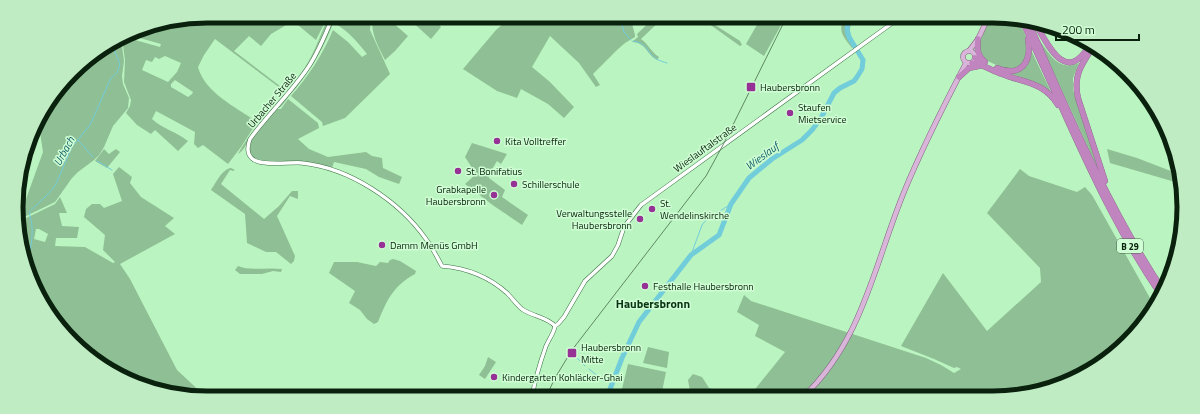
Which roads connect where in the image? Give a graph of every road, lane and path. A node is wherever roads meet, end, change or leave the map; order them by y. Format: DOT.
graph roads {
  1 [pos="330,23"];
  2 [pos="893,23"];
  3 [pos="986,23"];
  4 [pos="1025,26"];
  5 [pos="1031,27"];
  6 [pos="1038,29"];
  7 [pos="1028,33"];
  8 [pos="978,39"];
  9 [pos="1087,49"];
  10 [pos="1090,51"];
  11 [pos="971,58"];
  12 [pos="988,66"];
  13 [pos="959,77"];
  14 [pos="1067,119"];
  15 [pos="1109,197"];
  16 [pos="1159,285"];
  17 [pos="1158,289"];
  18 [pos="555,326"];
  19 [pos="533,391"];
  20 [pos="808,391"];
  1 -- 18 [label="street, Urbacher Straße"];
  2 -- 18 [label="street, Wieslauftalstraße"];
  3 -- 8 [label="main road"];
  4 -- 7 [label="highway, B 29"];
  5 -- 15 [label="highway, B 29"];
  6 -- 9 [label="highway"];
  7 -- 12 [label="highway"];
  7 -- 14 [label="highway, B 29"];
  8 -- 11 [label="main road"];
  8 -- 12 [label="highway"];
  10 -- 15 [label="highway"];
  11 -- 12 [label="highway"];
  11 -- 13 [label="main road"];
  12 -- 13 [label="highway"];
  12 -- 14 [label="highway"];
  13 -- 20 [label="main road"];
  14 -- 17 [label="highway, B 29"];
  15 -- 16 [label="highway, B 29"];
  18 -- 19 [label="street, Wieslauftalstraße"];
}
